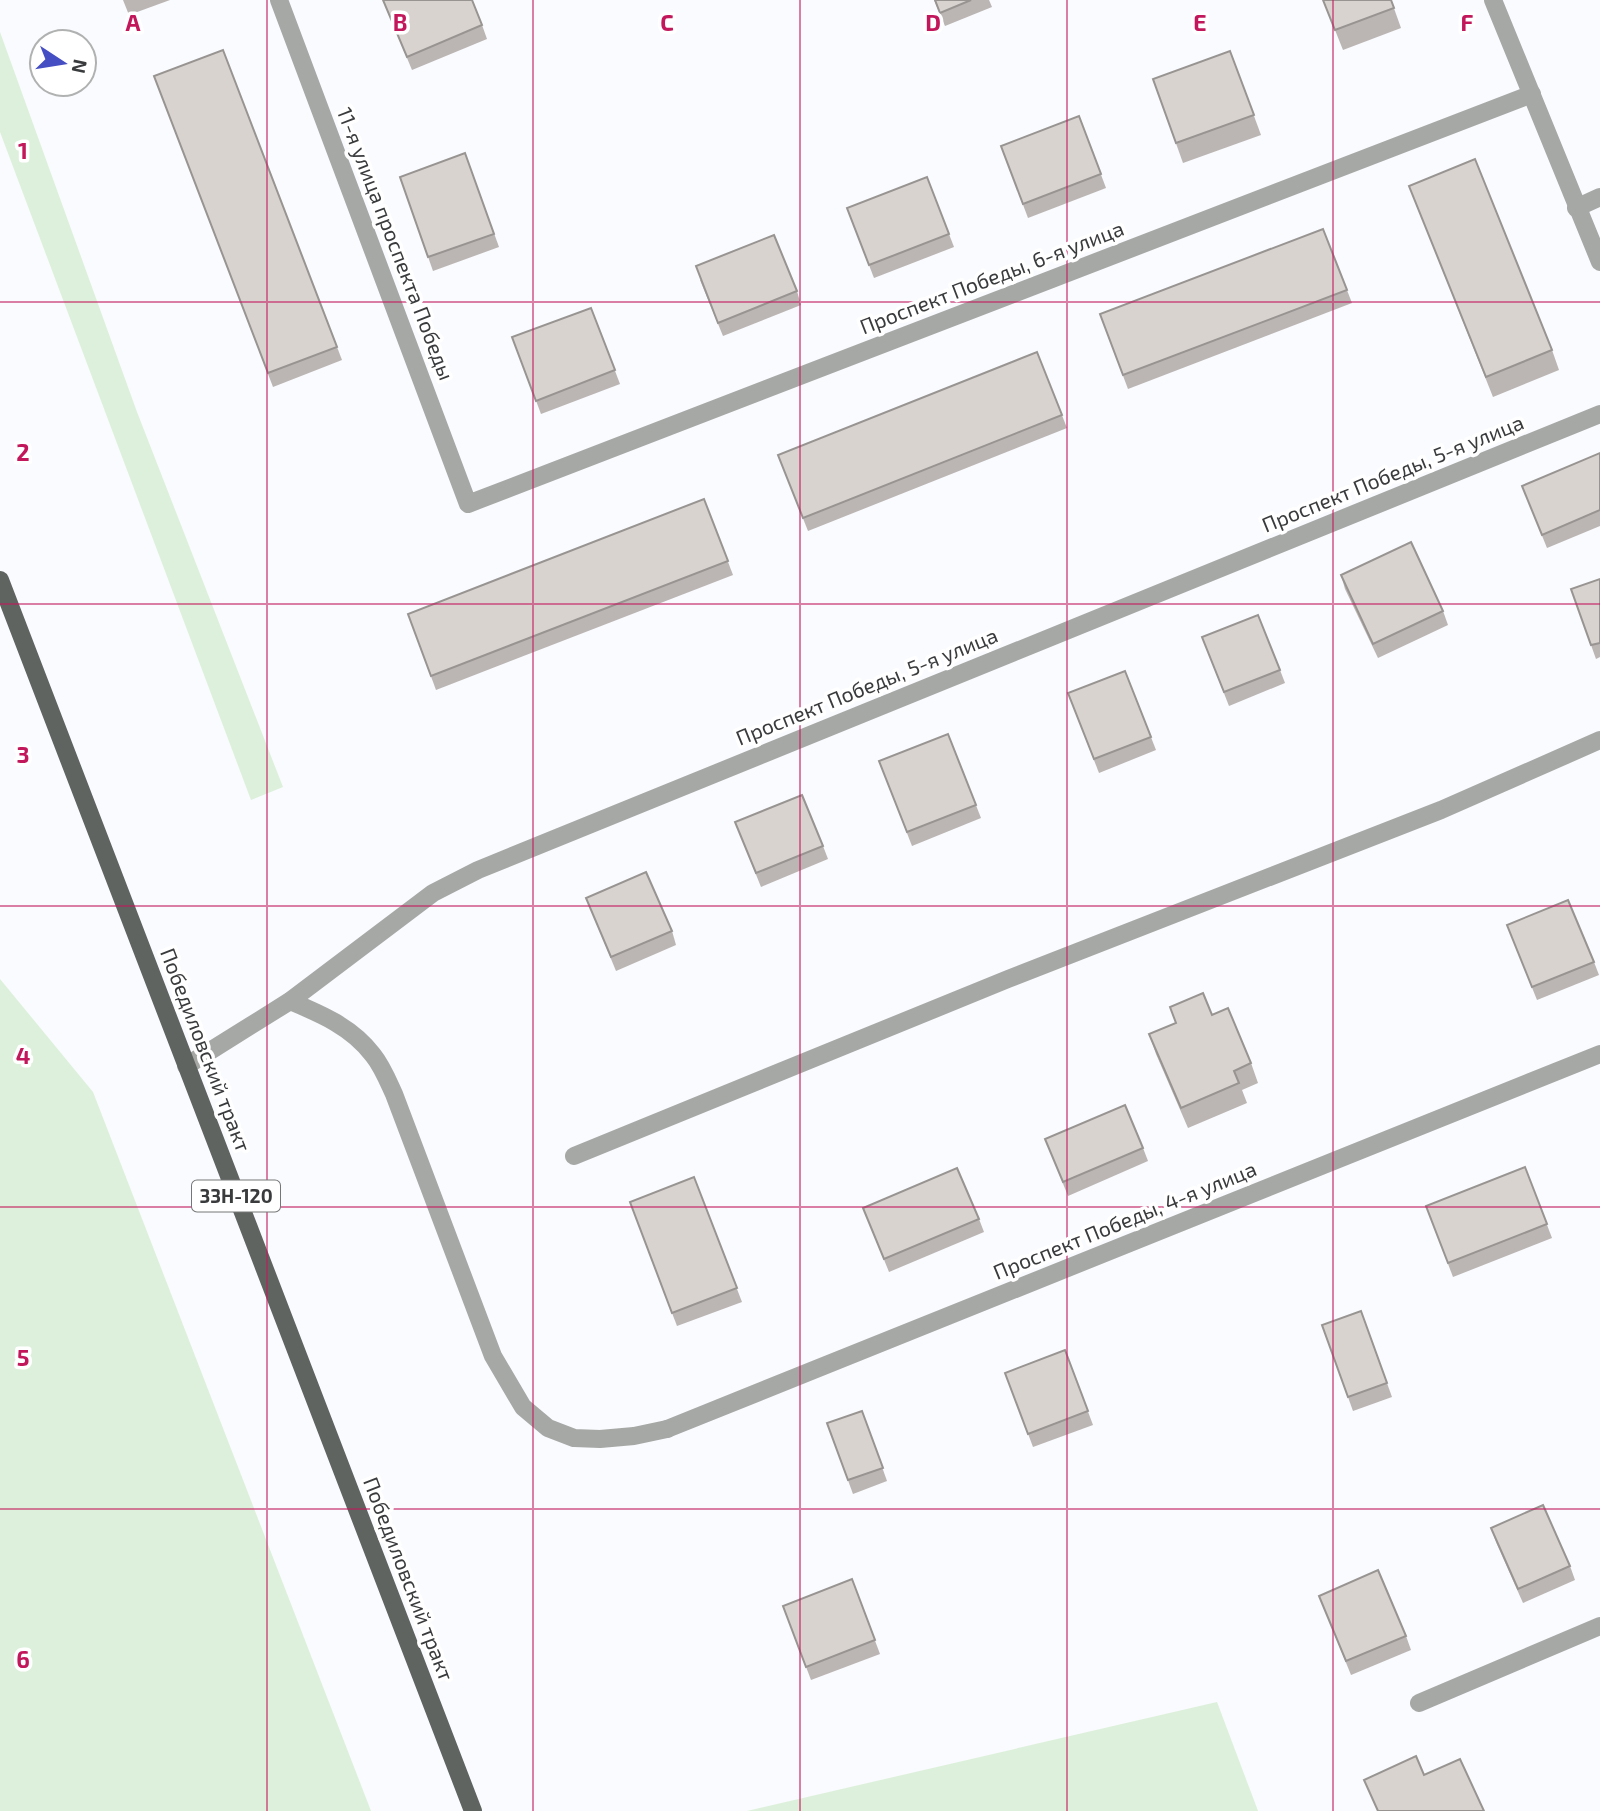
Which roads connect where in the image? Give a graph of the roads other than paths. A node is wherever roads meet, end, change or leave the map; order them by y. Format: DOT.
graph roads {
  1 [pos="279,0"];
  2 [pos="1493,0"];
  3 [pos="1532,94"];
  4 [pos="1600,197"];
  5 [pos="1576,208"];
  6 [pos="1600,262"];
  7 [pos="1600,414"];
  8 [pos="468,504"];
  9 [pos="0,580"];
  10 [pos="1600,740"];
  11 [pos="290,1001"];
  12 [pos="1600,1054"];
  13 [pos="186,1066"];
  14 [pos="574,1156"];
  15 [pos="1600,1626"];
  16 [pos="1419,1703"];
  17 [pos="473,1811"];
  1 -- 8 [label="street, 11-я улица проспекта Победы"];
  2 -- 3 [label="street"];
  3 -- 5 [label="street"];
  3 -- 8 [label="street, Проспект Победы, 6-я улица"];
  4 -- 5 [label="street"];
  5 -- 6 [label="street"];
  7 -- 11 [label="street, Проспект Победы, 5-я улица"];
  9 -- 13 [label="main road, Победиловский тракт / 33Н-120"];
  10 -- 14 [label="street"];
  11 -- 12 [label="street, Проспект Победы, 4-я улица"];
  11 -- 13 [label="street, Проспект Победы, 5-я улица"];
  13 -- 17 [label="main road, Победиловский тракт / 33Н-120"];
  15 -- 16 [label="street"];
}
